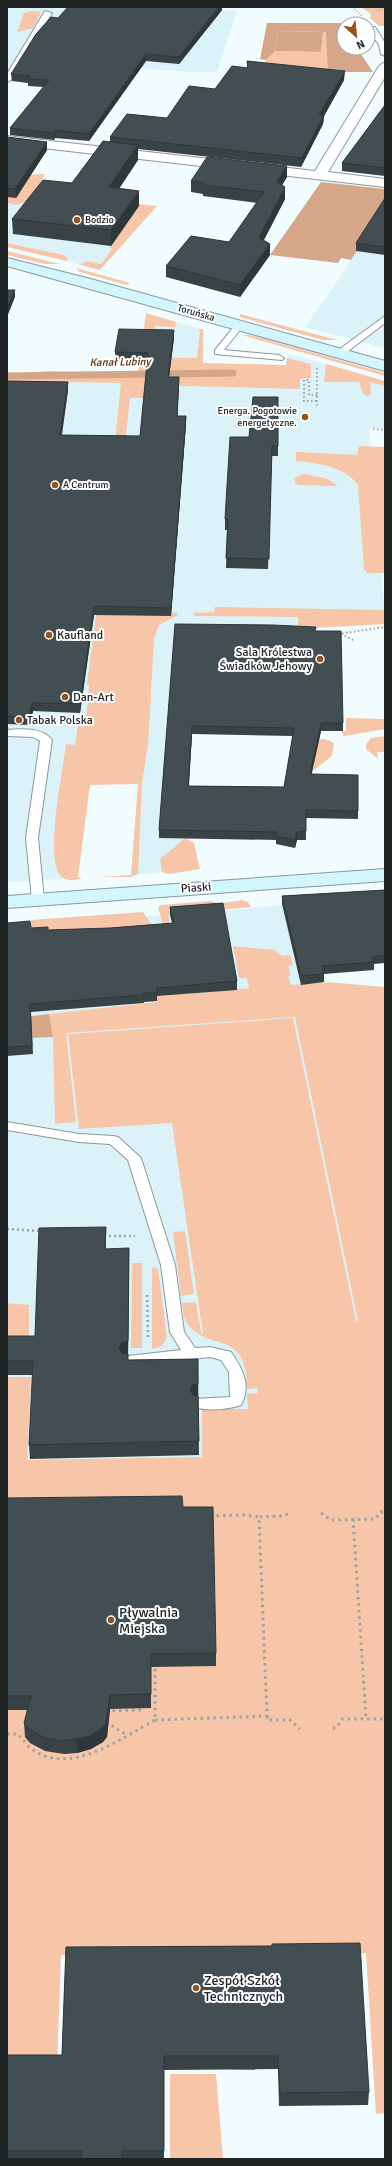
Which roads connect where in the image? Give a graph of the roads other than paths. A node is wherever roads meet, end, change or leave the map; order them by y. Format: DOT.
graph roads {
  1 [pos="48,12"];
  2 [pos="376,35"];
  3 [pos="385,54"];
  4 [pos="385,66"];
  5 [pos="7,80"];
  6 [pos="7,140"];
  7 [pos="319,176"];
  8 [pos="385,183"];
  9 [pos="7,262"];
  10 [pos="385,319"];
  11 [pos="240,325"];
  12 [pos="340,353"];
  13 [pos="279,358"];
  14 [pos="385,366"];
  15 [pos="7,733"];
  16 [pos="385,875"];
  17 [pos="38,900"];
  18 [pos="7,902"];
  19 [pos="7,1126"];
  20 [pos="191,1354"];
  21 [pos="128,1361"];
  22 [pos="198,1403"];
  1 -- 5 [label="lane"];
  2 -- 3 [label="lane"];
  4 -- 7 [label="street"];
  6 -- 7 [label="street"];
  7 -- 8 [label="street"];
  9 -- 11 [label="street, Toruńska"];
  10 -- 12 [label="lane"];
  11 -- 12 [label="street, Toruńska"];
  11 -- 13 [label="lane"];
  12 -- 14 [label="street, Toruńska"];
  15 -- 17 [label="lane"];
  16 -- 17 [label="street, Piaski"];
  17 -- 18 [label="street, Piaski"];
  19 -- 20 [label="lane"];
  20 -- 21 [label="lane"];
  20 -- 22 [label="lane"];
}
